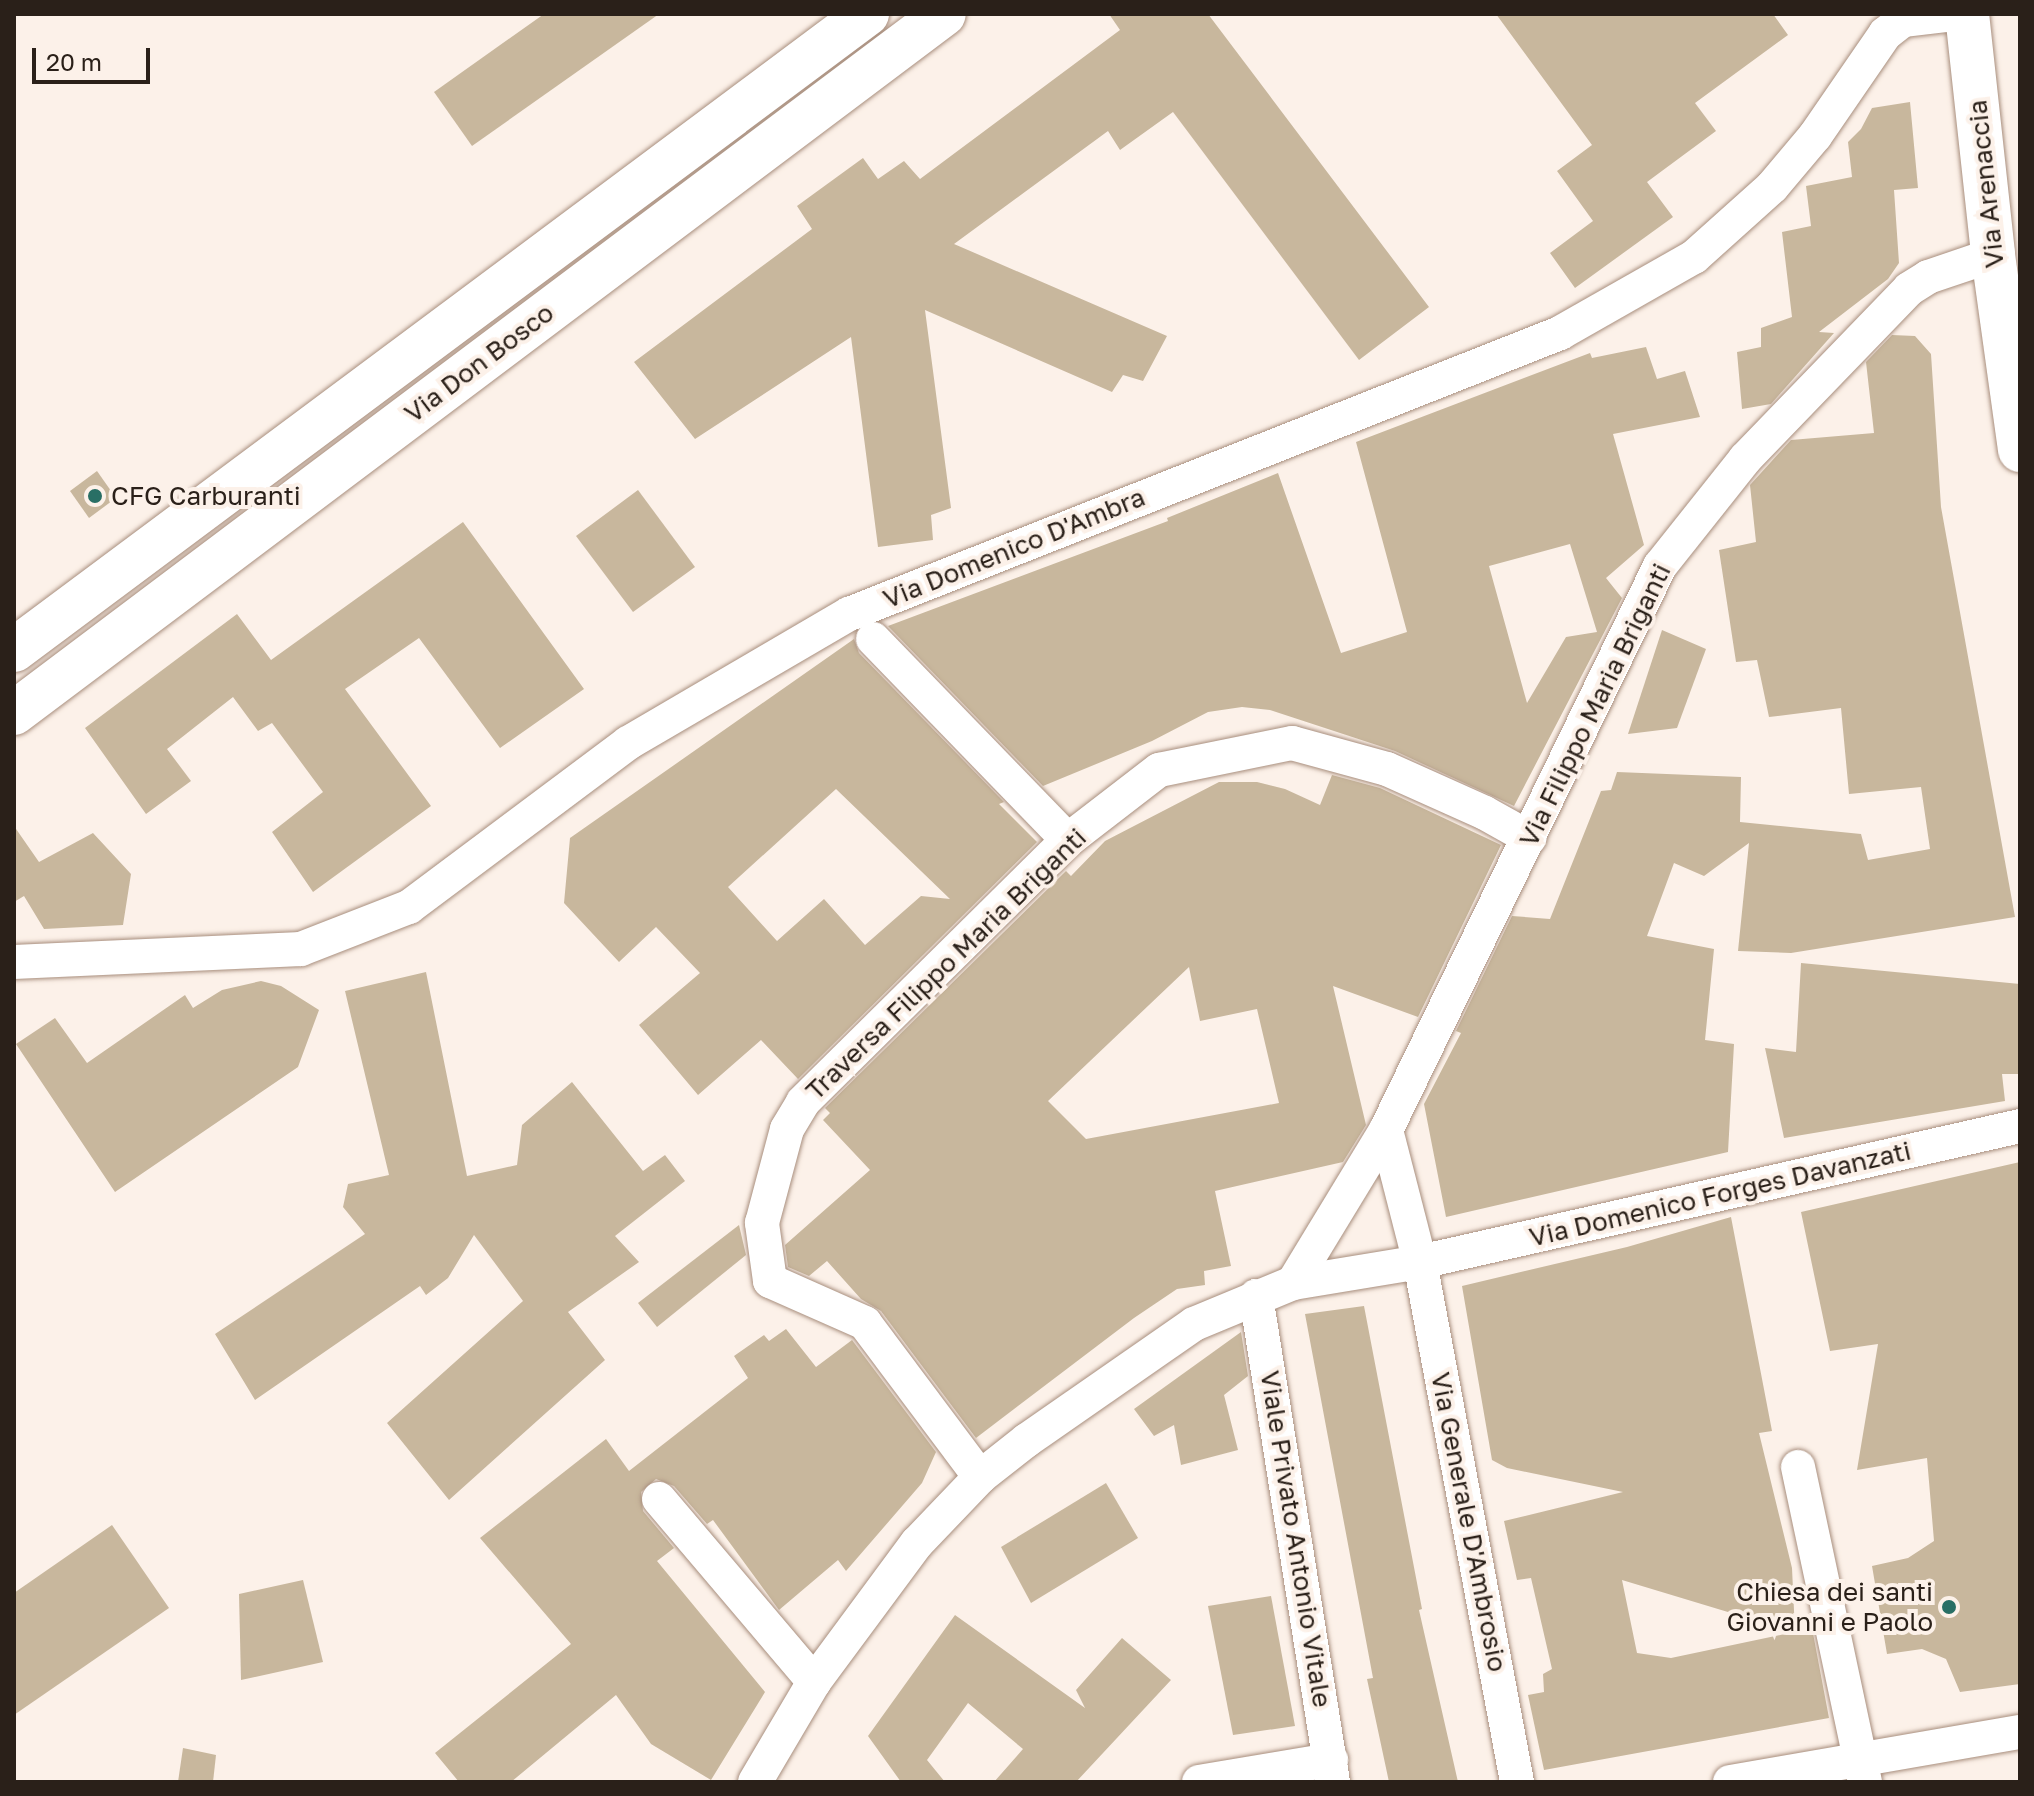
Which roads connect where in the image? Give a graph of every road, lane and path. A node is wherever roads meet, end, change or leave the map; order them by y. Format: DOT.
graph roads {
  1 [pos="867,14"];
  2 [pos="944,14"];
  3 [pos="1954,14"];
  4 [pos="1967,14"];
  5 [pos="1993,255"];
  6 [pos="2020,450"];
  7 [pos="873,639"];
  8 [pos="14,650"];
  9 [pos="14,713"];
  10 [pos="1530,838"];
  11 [pos="1068,840"];
  12 [pos="14,962"];
  13 [pos="2020,1126"];
  14 [pos="1386,1130"];
  15 [pos="1420,1262"];
  16 [pos="1293,1283"];
  17 [pos="1256,1296"];
  18 [pos="1798,1467"];
  19 [pos="980,1477"];
  20 [pos="659,1499"];
  21 [pos="814,1682"];
  22 [pos="2020,1732"];
  23 [pos="1863,1770"];
  24 [pos="1332,1771"];
  25 [pos="755,1782"];
  26 [pos="1199,1782"];
  27 [pos="1517,1782"];
  28 [pos="1730,1782"];
  1 -- 8 [label="main road, Via Don Bosco"];
  2 -- 9 [label="main road, Via Don Bosco"];
  3 -- 12 [label="street, Via Domenico D'Ambra"];
  4 -- 5 [label="main road, Via Arenaccia"];
  5 -- 6 [label="main road, Via Arenaccia"];
  5 -- 10 [label="street, Via Filippo Maria Briganti"];
  7 -- 11 [label="street"];
  10 -- 11 [label="street, Traversa Filippo Maria Briganti"];
  10 -- 14 [label="street, Via Filippo Maria Briganti"];
  11 -- 19 [label="street, Traversa Filippo Maria Briganti"];
  13 -- 15 [label="street, Via Domenico Forges Davanzati"];
  14 -- 15 [label="street"];
  14 -- 16 [label="street, Via Filippo Maria Briganti"];
  15 -- 16 [label="street"];
  15 -- 27 [label="street, Via Generale D'Ambrosio"];
  16 -- 17 [label="street"];
  17 -- 19 [label="street"];
  17 -- 24 [label="street, Viale Privato Antonio Vitale"];
  18 -- 23 [label="street"];
  19 -- 21 [label="street"];
  20 -- 21 [label="street"];
  21 -- 25 [label="street"];
  22 -- 23 [label="street"];
  23 -- 28 [label="street"];
  24 -- 26 [label="street"];
}
